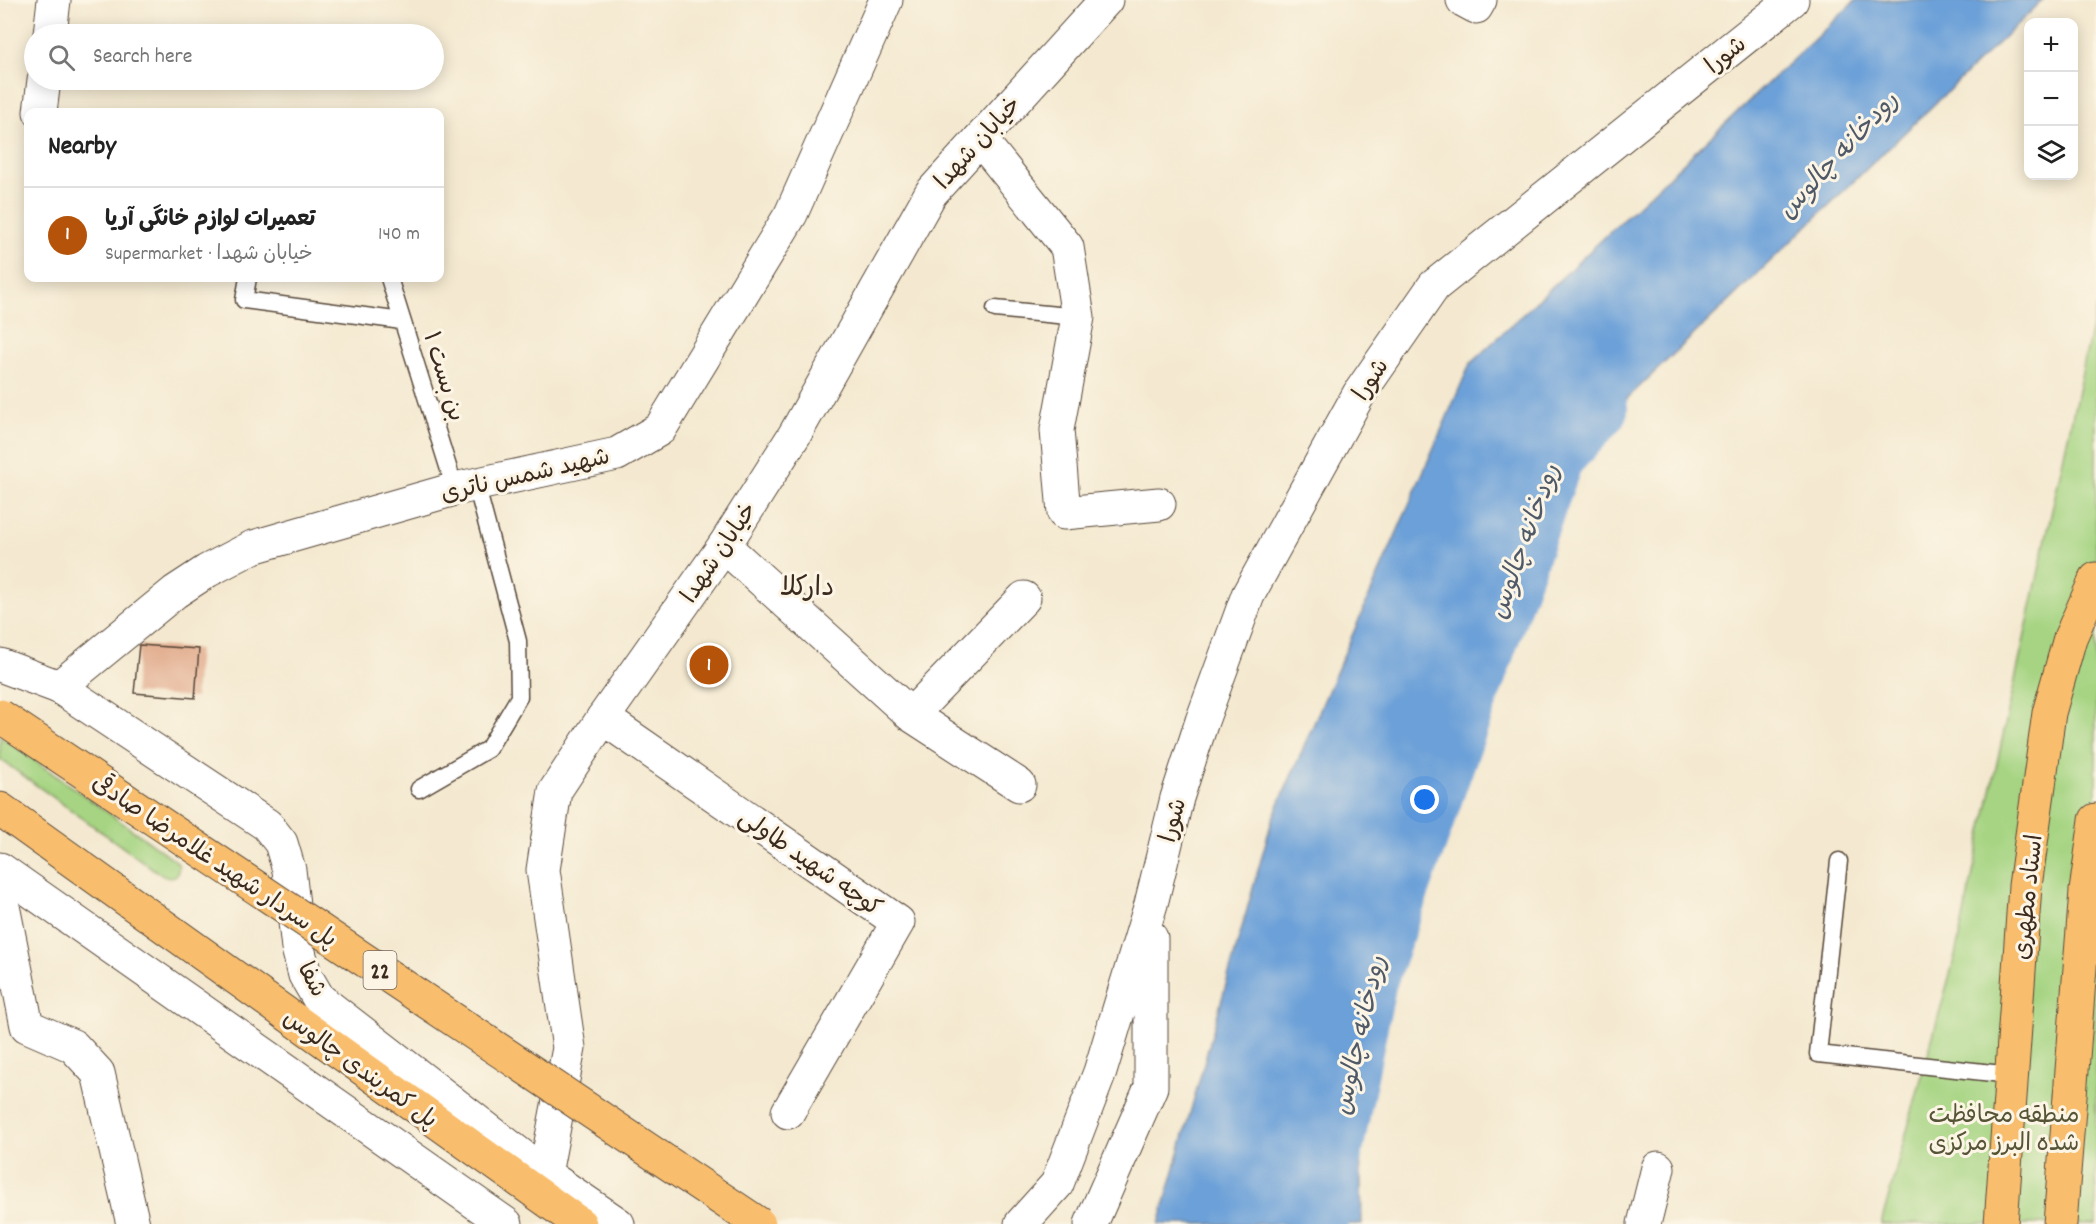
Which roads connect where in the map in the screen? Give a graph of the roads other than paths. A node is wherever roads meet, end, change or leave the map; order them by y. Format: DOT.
graph roads {
  1 [pos="54,0"];
  2 [pos="886,0"];
  3 [pos="1106,0"];
  4 [pos="1463,0"];
  5 [pos="1480,0"];
  6 [pos="1792,0"];
  7 [pos="51,24"];
  8 [pos="43,90"];
  9 [pos="40,108"];
  10 [pos="980,139"];
  11 [pos="247,282"];
  12 [pos="389,282"];
  13 [pos="995,309"];
  14 [pos="1078,317"];
  15 [pos="402,321"];
  16 [pos="466,486"];
  17 [pos="1159,504"];
  18 [pos="724,546"];
  19 [pos="2096,579"];
  20 [pos="1024,598"];
  21 [pos="0,665"];
  22 [pos="59,687"];
  23 [pos="911,715"];
  24 [pos="0,716"];
  25 [pos="603,718"];
  26 [pos="1019,785"];
  27 [pos="419,789"];
  28 [pos="0,809"];
  29 [pos="2096,820"];
  30 [pos="1839,861"];
  31 [pos="0,869"];
  32 [pos="0,891"];
  33 [pos="1150,904"];
  34 [pos="2012,1075"];
  35 [pos="788,1112"];
  36 [pos="1658,1168"];
  37 [pos="545,1174"];
  38 [pos="133,1224"];
  39 [pos="507,1224"];
  40 [pos="580,1224"];
  41 [pos="618,1224"];
  42 [pos="759,1224"];
  43 [pos="1021,1224"];
  44 [pos="1091,1224"];
  45 [pos="1644,1224"];
  46 [pos="2001,1224"];
  47 [pos="2060,1224"];
  1 -- 7 [label="street"];
  2 -- 16 [label="street, شهید شمس ناتری"];
  3 -- 10 [label="street, خیابان شهدا"];
  4 -- 5 [label="street"];
  6 -- 33 [label="street, شورا"];
  8 -- 9 [label="street"];
  10 -- 14 [label="street"];
  10 -- 18 [label="street, خیابان شهدا"];
  11 -- 15 [label="lane"];
  12 -- 15 [label="lane, بن بست ۱"];
  13 -- 14 [label="lane"];
  14 -- 17 [label="street"];
  15 -- 16 [label="lane, بن بست ۱"];
  16 -- 22 [label="street, شهید شمس ناتری"];
  16 -- 27 [label="lane, بن بست ۱"];
  18 -- 23 [label="street"];
  18 -- 25 [label="street, خیابان شهدا"];
  19 -- 34 [label="main road, استاد مطهری"];
  20 -- 23 [label="street"];
  21 -- 22 [label="street, شفا"];
  22 -- 37 [label="street, شفا"];
  23 -- 26 [label="street"];
  24 -- 42 [label="main road, پل سردار شهید غلامرضا صادقی / 22, bridge"];
  25 -- 35 [label="street, کوچه شهید طاولی"];
  25 -- 37 [label="street, خیابان شهدا"];
  28 -- 40 [label="main road, پل کمربندی چالوس"];
  29 -- 47 [label="main road"];
  30 -- 34 [label="lane"];
  31 -- 39 [label="street"];
  32 -- 38 [label="street"];
  33 -- 43 [label="street, شورا"];
  33 -- 44 [label="street, شورا"];
  34 -- 46 [label="main road, استاد مطهری"];
  36 -- 45 [label="street"];
  37 -- 41 [label="street, شفا"];
}
